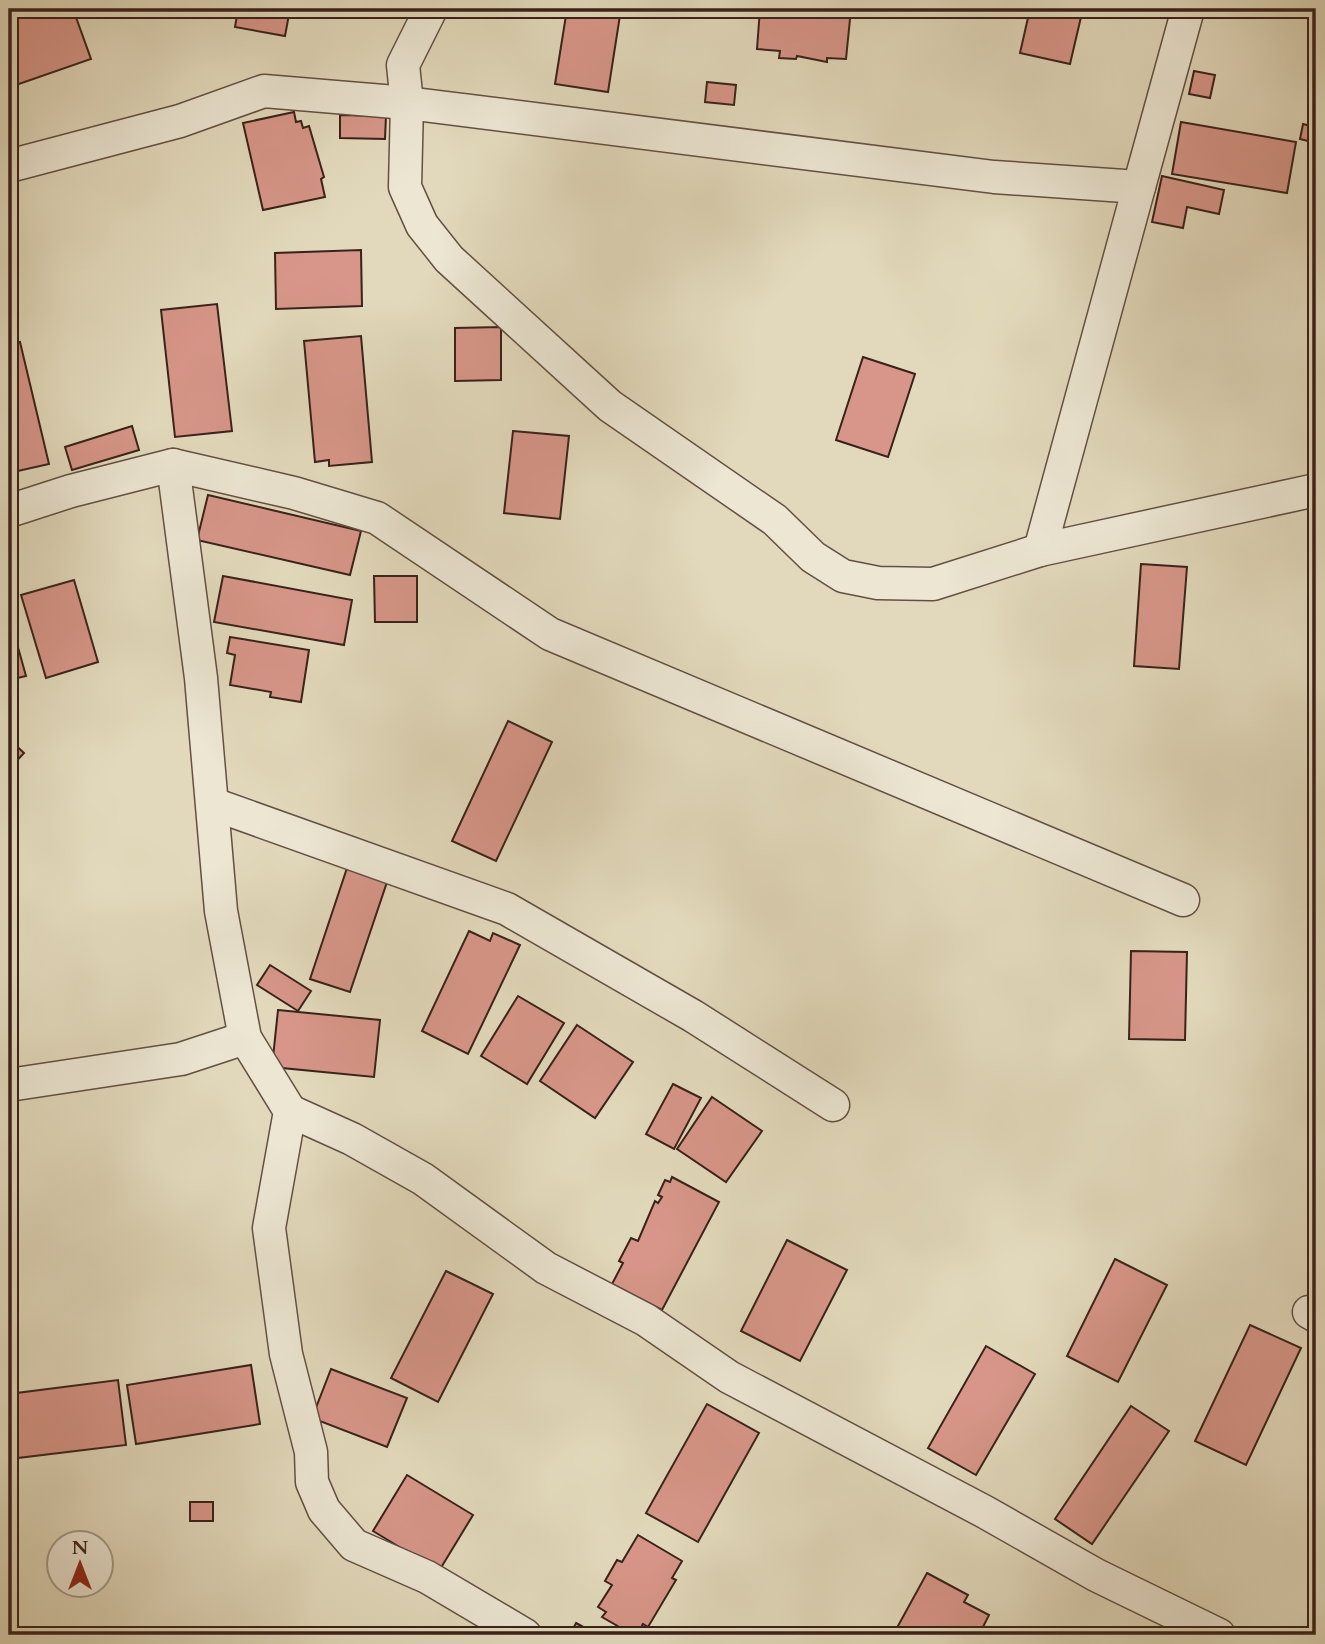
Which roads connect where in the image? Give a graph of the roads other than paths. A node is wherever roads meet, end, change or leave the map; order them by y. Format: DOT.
graph roads {
  1 [pos="431,9"];
  2 [pos="1188,9"];
  3 [pos="407,103"];
  4 [pos="9,166"];
  5 [pos="1139,187"];
  6 [pos="173,465"];
  7 [pos="1316,490"];
  8 [pos="9,511"];
  9 [pos="1040,550"];
  10 [pos="214,804"];
  11 [pos="1182,900"];
  12 [pos="245,1038"];
  13 [pos="9,1085"];
  14 [pos="833,1105"];
  15 [pos="290,1111"];
  16 [pos="525,1635"];
  17 [pos="1219,1635"];
  1 -- 3 [label="street"];
  2 -- 5 [label="street"];
  3 -- 4 [label="street"];
  3 -- 5 [label="street"];
  3 -- 9 [label="street"];
  5 -- 9 [label="street"];
  6 -- 8 [label="street"];
  6 -- 10 [label="street"];
  6 -- 11 [label="street"];
  7 -- 9 [label="street"];
  10 -- 12 [label="street"];
  10 -- 14 [label="street"];
  12 -- 13 [label="street"];
  12 -- 15 [label="street"];
  15 -- 16 [label="street"];
  15 -- 17 [label="street"];
}
